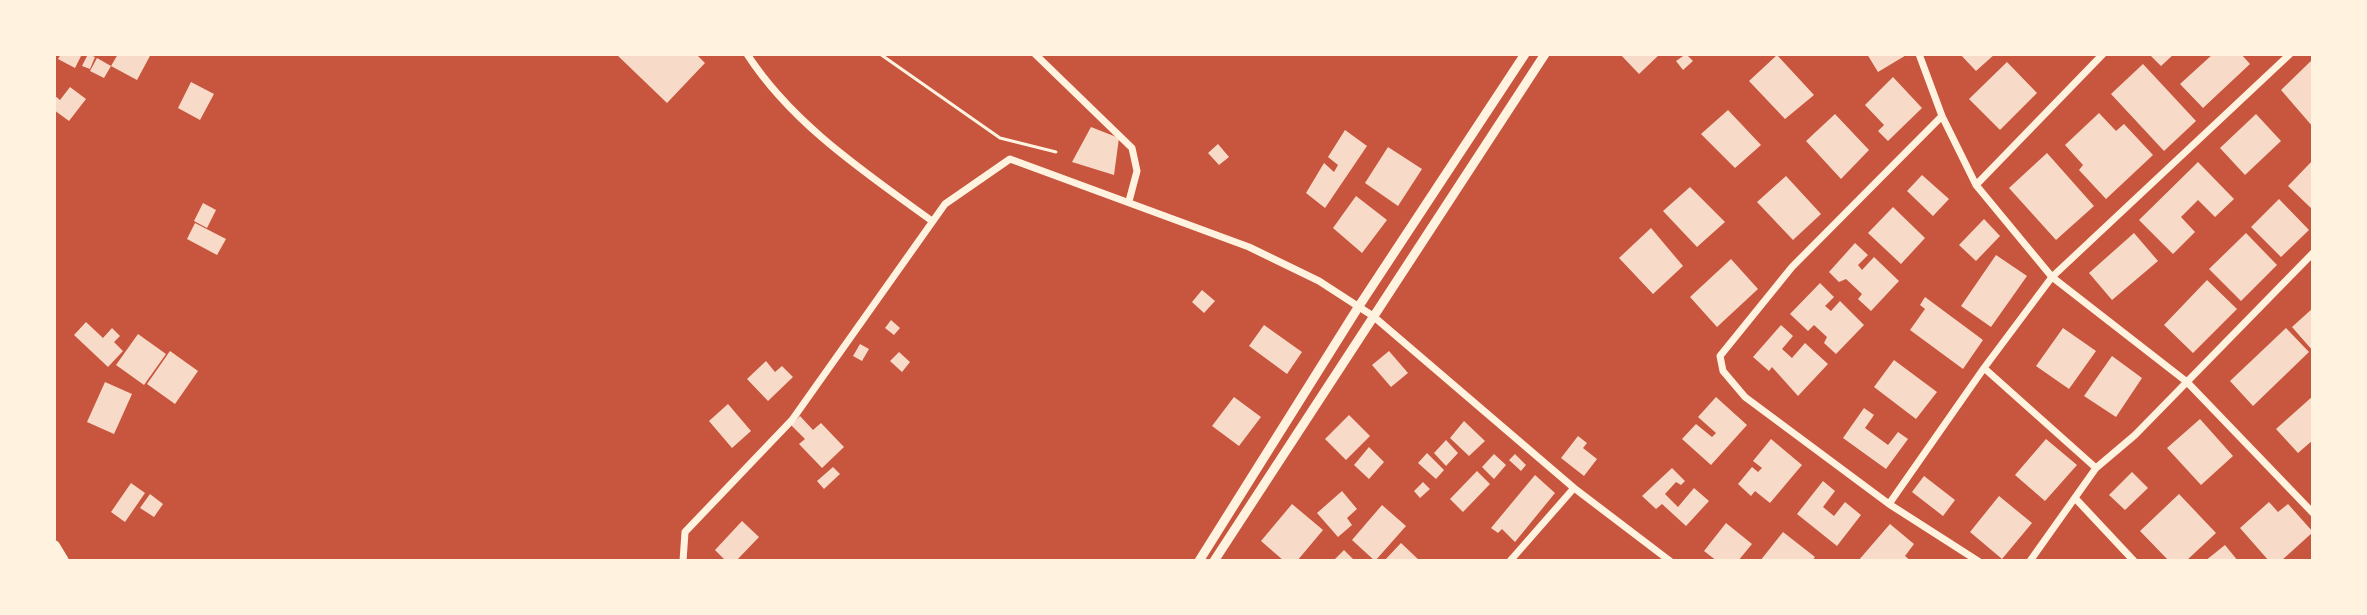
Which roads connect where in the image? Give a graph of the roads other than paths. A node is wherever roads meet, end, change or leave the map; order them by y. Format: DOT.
graph roads {
  1 [pos="747,54"];
  2 [pos="1035,54"];
  3 [pos="1525,54"];
  4 [pos="1545,54"];
  5 [pos="1919,54"];
  6 [pos="2103,54"];
  7 [pos="2290,54"];
  8 [pos="1942,116"];
  9 [pos="1976,185"];
  10 [pos="1129,201"];
  11 [pos="932,221"];
  12 [pos="2313,253"];
  13 [pos="2052,277"];
  14 [pos="1359,306"];
  15 [pos="1373,316"];
  16 [pos="1984,368"];
  17 [pos="2187,382"];
  18 [pos="2096,468"];
  19 [pos="1574,488"];
  20 [pos="2075,498"];
  21 [pos="1889,504"];
  22 [pos="2313,513"];
  23 [pos="54,546"];
  24 [pos="63,561"];
  25 [pos="683,561"];
  26 [pos="1199,561"];
  27 [pos="1214,561"];
  28 [pos="1510,561"];
  29 [pos="1670,561"];
  30 [pos="1978,561"];
  31 [pos="2030,561"];
  32 [pos="2134,561"];
  1 -- 11 [label="street"];
  2 -- 10 [label="street"];
  3 -- 14 [label="street"];
  4 -- 15 [label="street"];
  5 -- 8 [label="street"];
  6 -- 9 [label="street"];
  7 -- 13 [label="street"];
  8 -- 9 [label="street"];
  8 -- 21 [label="street"];
  9 -- 13 [label="street"];
  10 -- 11 [label="street"];
  10 -- 14 [label="street"];
  11 -- 25 [label="street"];
  12 -- 17 [label="street"];
  13 -- 16 [label="street"];
  13 -- 17 [label="street"];
  14 -- 15 [label="street"];
  14 -- 26 [label="street"];
  15 -- 19 [label="street"];
  15 -- 27 [label="street"];
  16 -- 18 [label="street"];
  16 -- 21 [label="street"];
  17 -- 18 [label="street"];
  17 -- 22 [label="street"];
  18 -- 20 [label="street"];
  19 -- 28 [label="street"];
  19 -- 29 [label="street"];
  20 -- 31 [label="street"];
  20 -- 32 [label="street"];
  21 -- 30 [label="street"];
  23 -- 24 [label="highway"];
}
